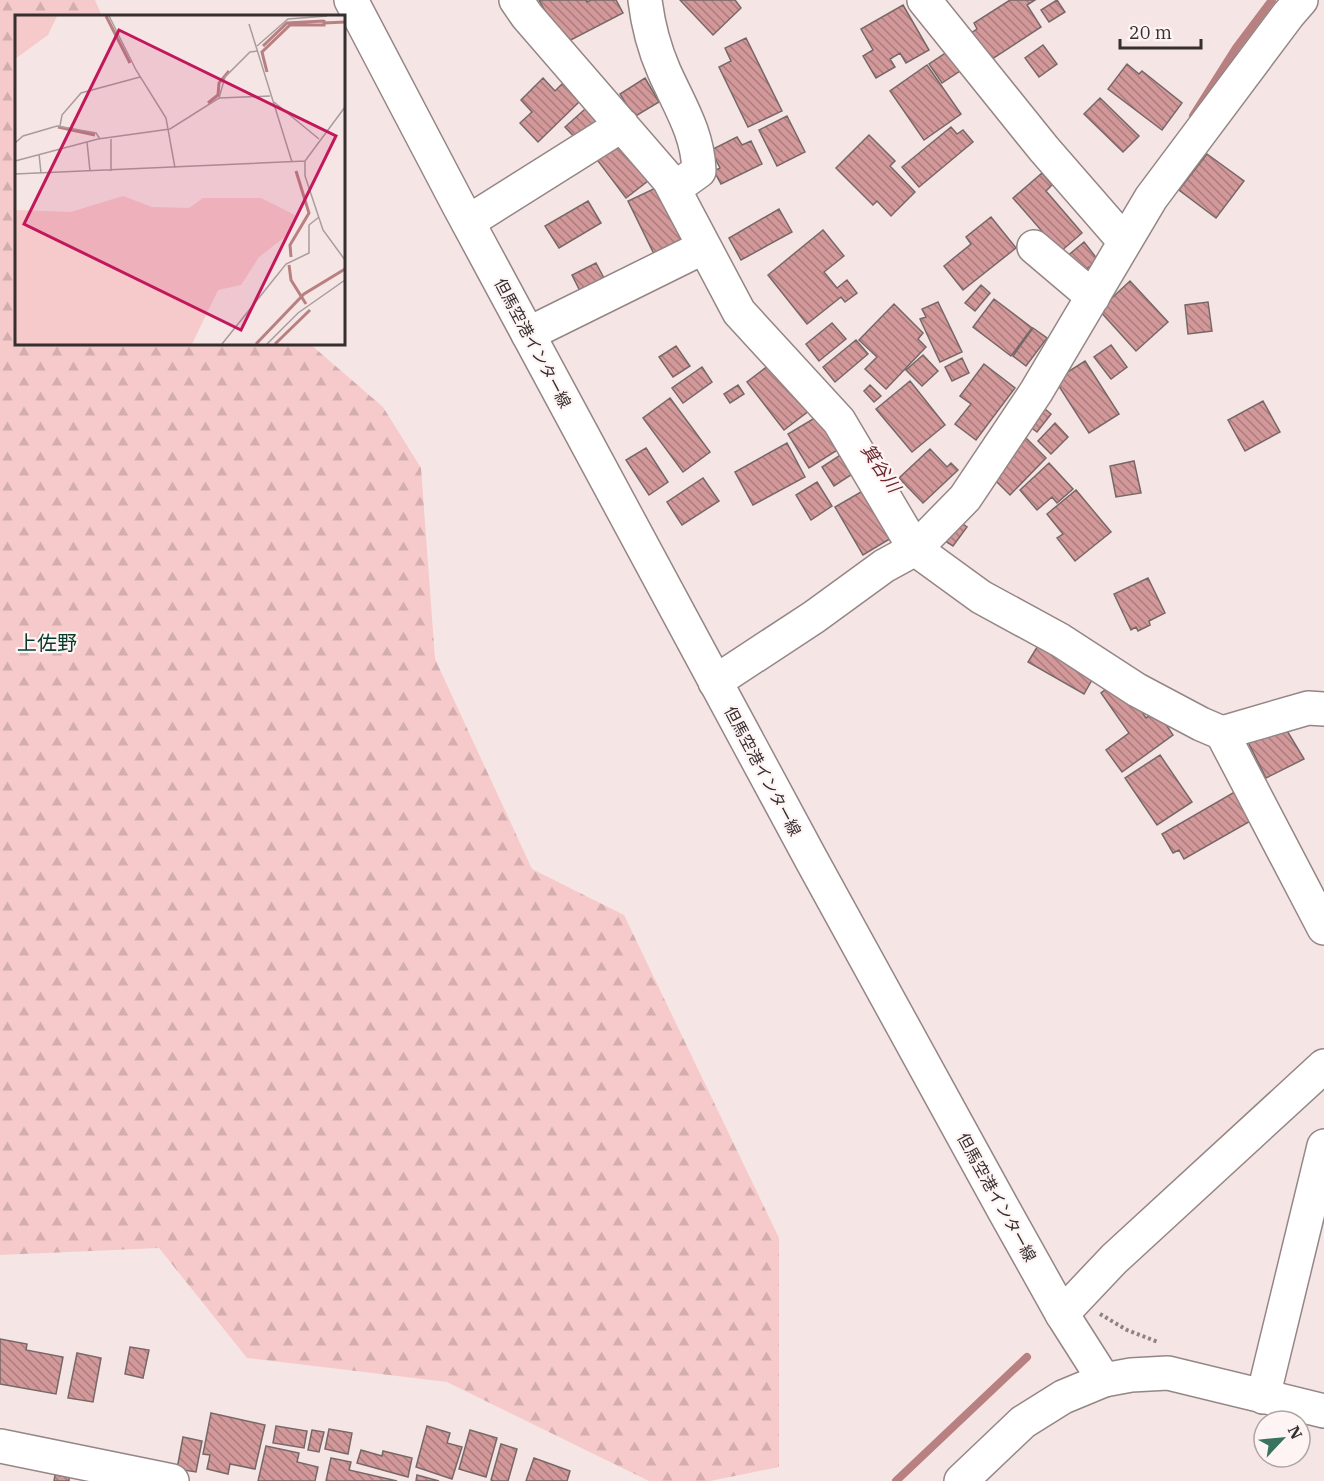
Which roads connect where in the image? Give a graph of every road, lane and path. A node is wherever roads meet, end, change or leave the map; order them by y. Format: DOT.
graph roads {
  1 [pos="351,0"];
  2 [pos="516,0"];
  3 [pos="645,0"];
  4 [pos="924,0"];
  5 [pos="1301,0"];
  6 [pos="622,124"];
  7 [pos="674,189"];
  8 [pos="468,222"];
  9 [pos="1125,242"];
  10 [pos="704,247"];
  11 [pos="1034,247"];
  12 [pos="1093,297"];
  13 [pos="528,334"];
  14 [pos="915,549"];
  15 [pos="715,682"];
  16 [pos="1324,709"];
  17 [pos="1222,733"];
  18 [pos="1324,928"];
  19 [pos="1324,1066"];
  20 [pos="1324,1146"];
  21 [pos="1062,1314"];
  22 [pos="1104,1380"];
  23 [pos="1263,1397"];
  24 [pos="1324,1411"];
  25 [pos="0,1446"];
  26 [pos="172,1481"];
  27 [pos="961,1481"];
  1 -- 8 [label="street, 但馬空港インター線"];
  2 -- 6 [label="street"];
  3 -- 7 [label="street"];
  4 -- 9 [label="street"];
  5 -- 9 [label="street"];
  6 -- 7 [label="street"];
  6 -- 8 [label="street"];
  7 -- 10 [label="street"];
  8 -- 13 [label="street, 但馬空港インター線"];
  9 -- 12 [label="street"];
  10 -- 13 [label="street"];
  10 -- 14 [label="street"];
  11 -- 12 [label="street"];
  12 -- 14 [label="street"];
  13 -- 15 [label="street, 但馬空港インター線"];
  14 -- 15 [label="street"];
  14 -- 17 [label="street"];
  15 -- 21 [label="street, 但馬空港インター線"];
  16 -- 17 [label="street"];
  17 -- 18 [label="street"];
  19 -- 21 [label="street"];
  20 -- 23 [label="street"];
  21 -- 22 [label="street, 但馬空港インター線"];
  22 -- 23 [label="street"];
  22 -- 27 [label="street"];
  23 -- 24 [label="street"];
  25 -- 26 [label="street"];
}
